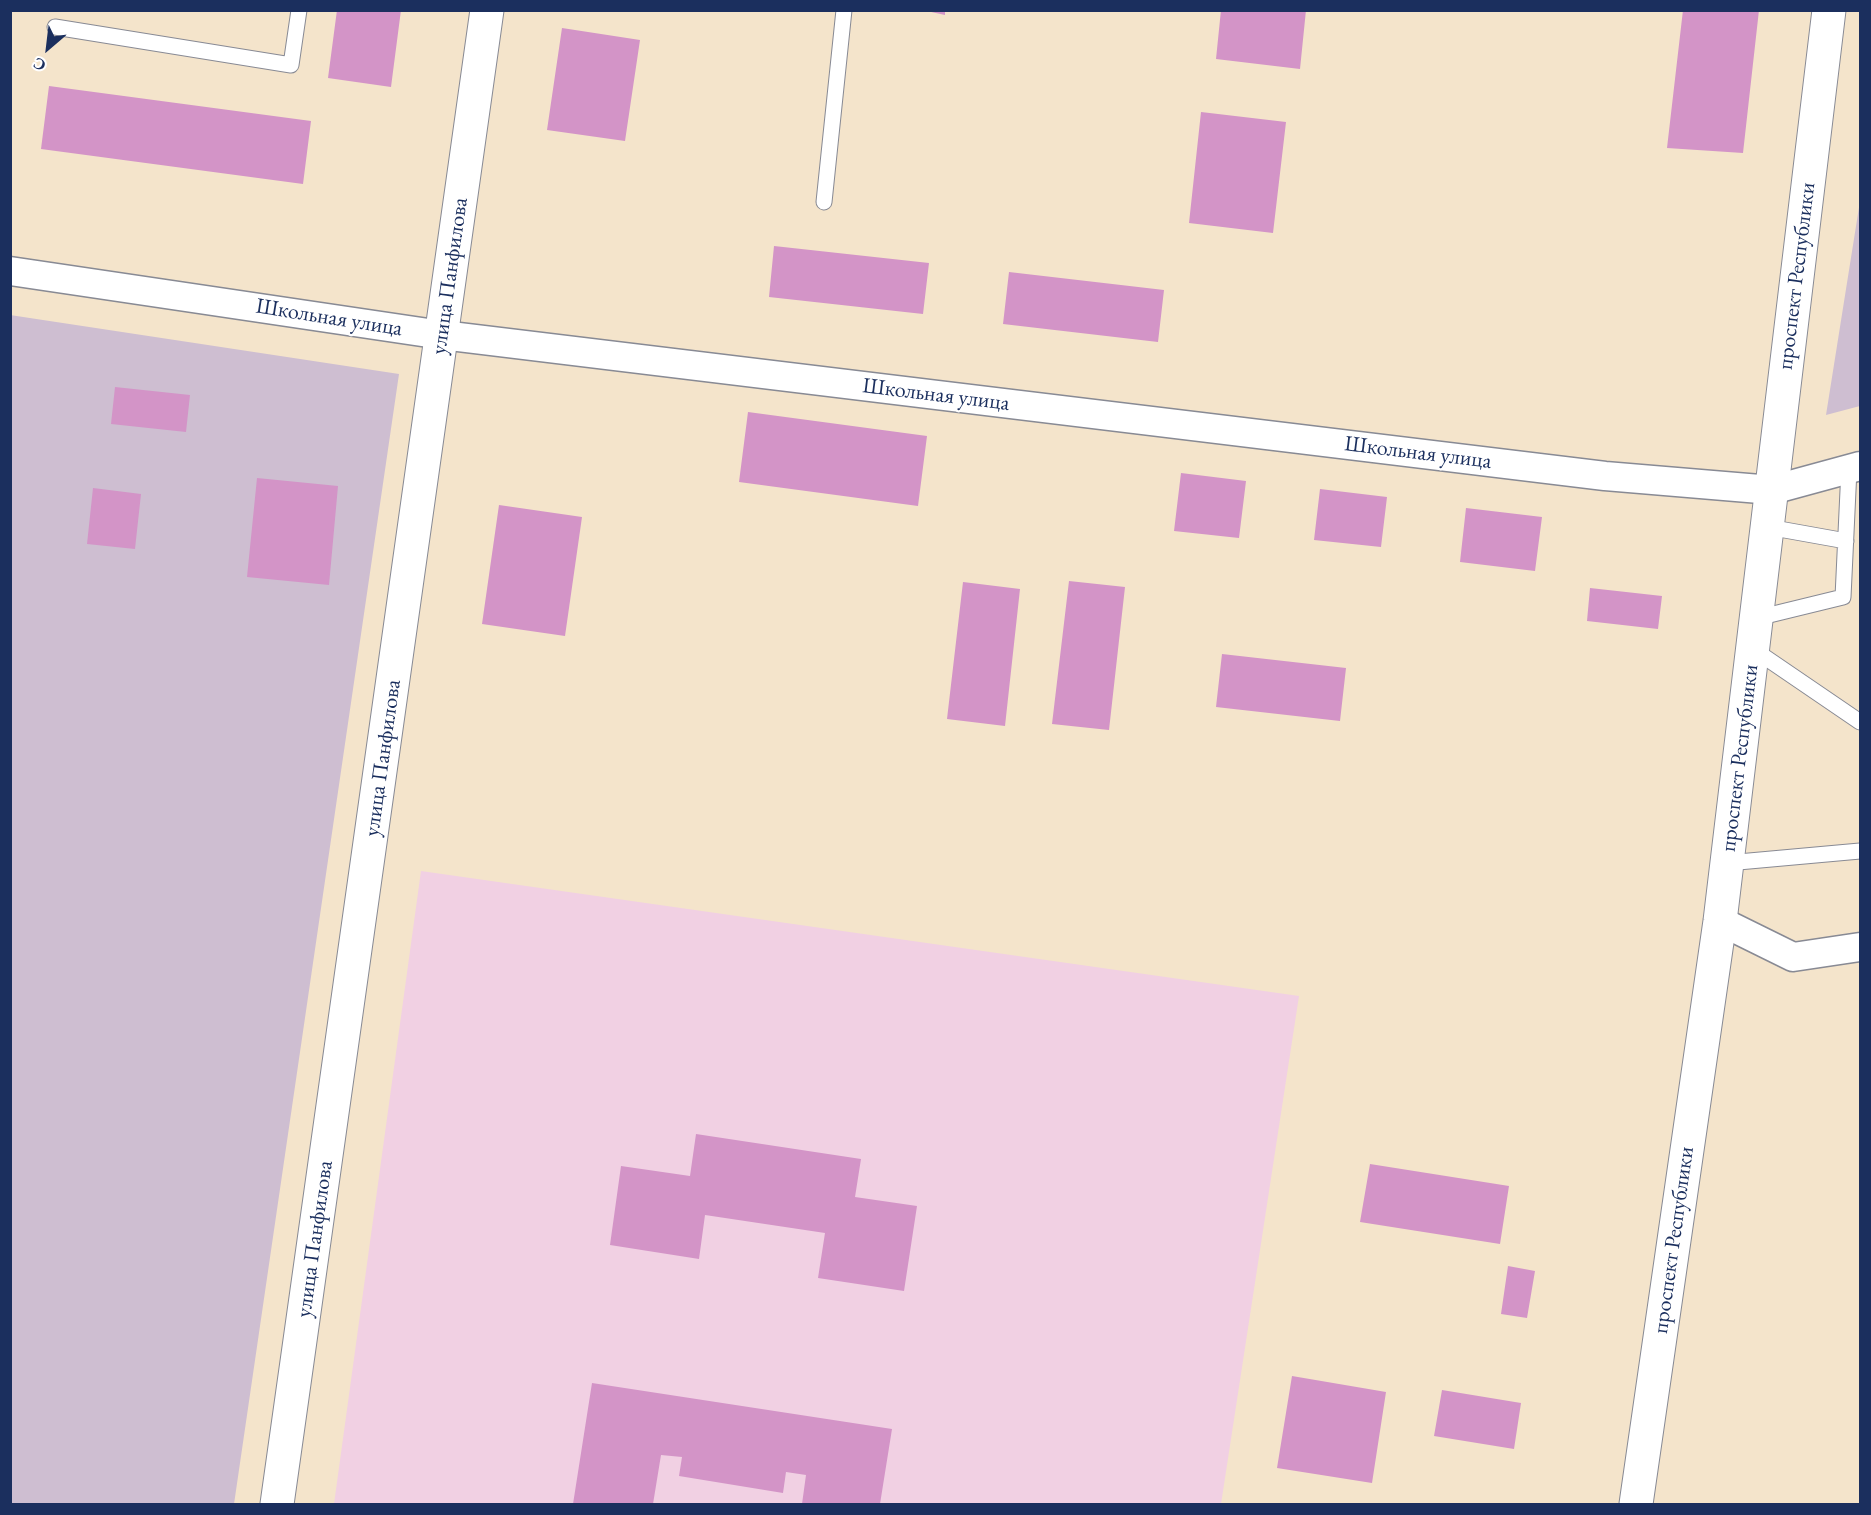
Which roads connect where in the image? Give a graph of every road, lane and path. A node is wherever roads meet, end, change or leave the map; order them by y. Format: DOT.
graph roads {
  1 [pos="299,10"];
  2 [pos="487,10"];
  3 [pos="844,10"];
  4 [pos="1829,10"];
  5 [pos="55,27"];
  6 [pos="824,202"];
  7 [pos="10,271"];
  8 [pos="442,335"];
  9 [pos="1855,467"];
  10 [pos="1772,490"];
  11 [pos="1768,527"];
  12 [pos="1846,542"];
  13 [pos="1755,634"];
  14 [pos="1860,722"];
  15 [pos="1860,851"];
  16 [pos="1727,863"];
  17 [pos="1720,921"];
  18 [pos="1860,947"];
  19 [pos="277,1504"];
  20 [pos="1636,1504"];
  1 -- 5 [label="lane"];
  2 -- 8 [label="street, улица Панфилова"];
  3 -- 6 [label="lane"];
  4 -- 10 [label="street, проспект Республики"];
  7 -- 8 [label="street, Школьная улица"];
  8 -- 10 [label="street, Школьная улица"];
  8 -- 19 [label="street, улица Панфилова"];
  9 -- 10 [label="street, Школьная улица"];
  9 -- 12 [label="lane"];
  10 -- 11 [label="street, проспект Республики"];
  11 -- 12 [label="lane"];
  11 -- 13 [label="street, проспект Республики"];
  12 -- 13 [label="lane"];
  13 -- 14 [label="lane"];
  13 -- 16 [label="street, проспект Республики"];
  15 -- 16 [label="lane"];
  16 -- 17 [label="street, проспект Республики"];
  17 -- 18 [label="street"];
  17 -- 20 [label="street, проспект Республики"];
}
